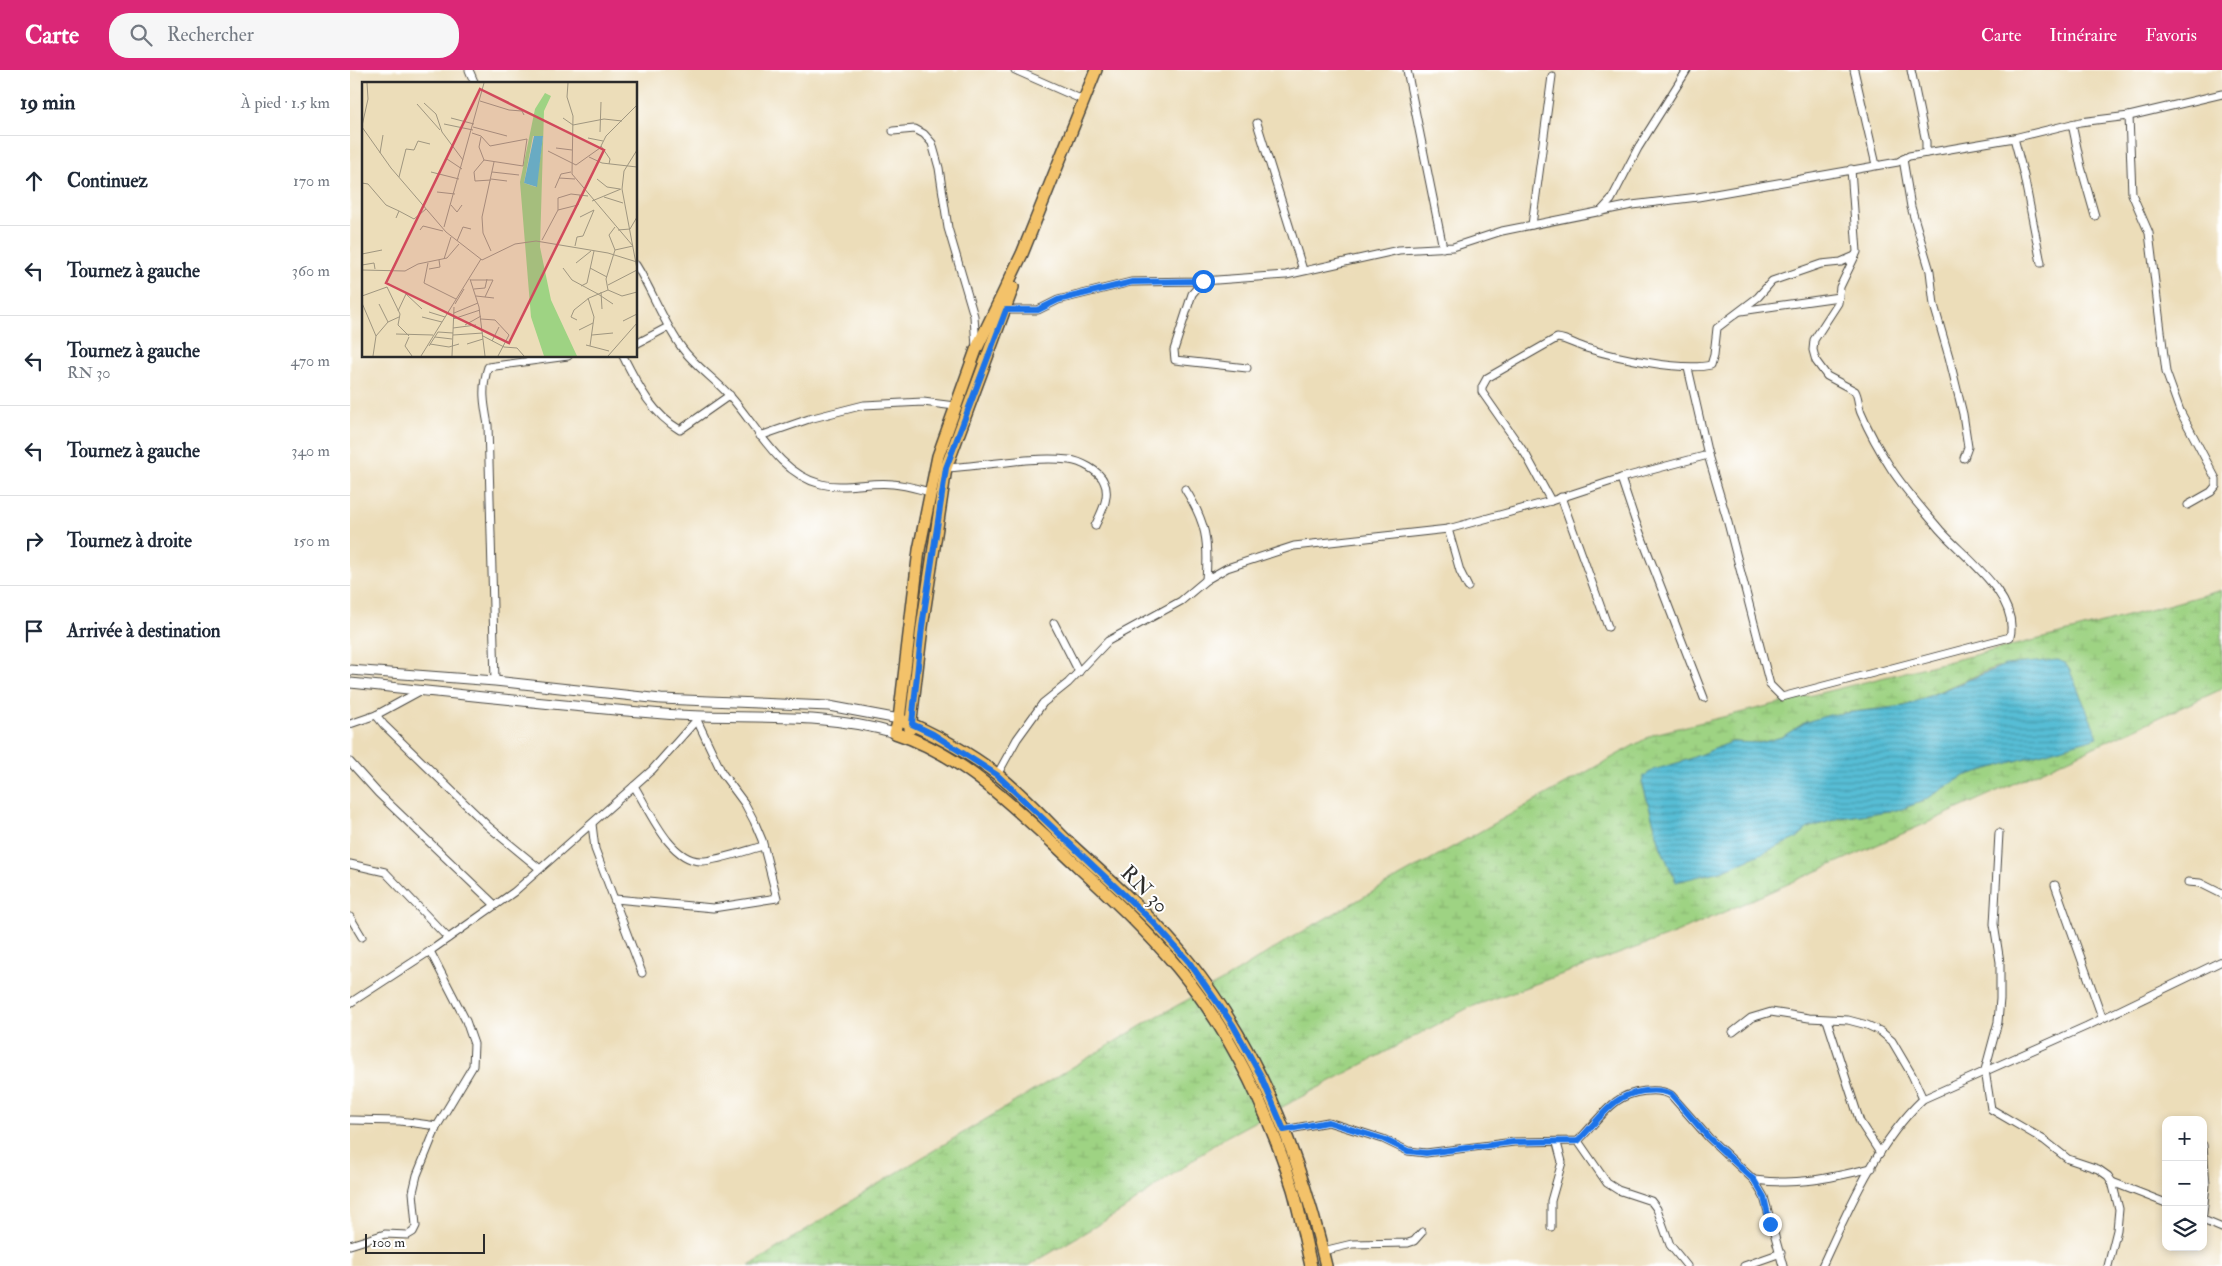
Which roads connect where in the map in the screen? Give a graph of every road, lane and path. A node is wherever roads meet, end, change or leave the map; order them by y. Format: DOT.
graph roads {
  1 [pos="469,70"];
  2 [pos="1015,70"];
  3 [pos="1096,70"];
  4 [pos="1407,70"];
  5 [pos="1687,70"];
  6 [pos="1854,70"];
  7 [pos="1911,70"];
  8 [pos="1552,76"];
  9 [pos="474,82"];
  10 [pos="2222,94"];
  11 [pos="1083,100"];
  12 [pos="2129,116"];
  13 [pos="1257,123"];
  14 [pos="2072,124"];
  15 [pos="894,131"];
  16 [pos="2014,138"];
  17 [pos="1926,153"];
  18 [pos="1903,159"];
  19 [pos="1876,165"];
  20 [pos="1851,169"];
  21 [pos="1599,212"];
  22 [pos="2095,216"];
  23 [pos="1532,225"];
  24 [pos="1443,248"];
  25 [pos="1022,254"];
  26 [pos="1855,256"];
  27 [pos="2041,263"];
  28 [pos="638,268"];
  29 [pos="1303,270"];
  30 [pos="1182,281"];
  31 [pos="1203,281"];
  32 [pos="1192,294"];
  33 [pos="1839,297"];
  34 [pos="1006,310"];
  35 [pos="1741,311"];
  36 [pos="668,327"];
  37 [pos="638,343"];
  38 [pos="976,350"];
  39 [pos="553,358"];
  40 [pos="624,358"];
  41 [pos="1247,368"];
  42 [pos="1688,368"];
  43 [pos="730,395"];
  44 [pos="955,406"];
  45 [pos="760,436"];
  46 [pos="1708,456"];
  47 [pos="1964,458"];
  48 [pos="946,468"];
  49 [pos="1621,478"];
  50 [pos="1185,489"];
  51 [pos="930,492"];
  52 [pos="1561,497"];
  53 [pos="1551,501"];
  54 [pos="2188,505"];
  55 [pos="1096,526"];
  56 [pos="1448,529"];
  57 [pos="1206,580"];
  58 [pos="1468,587"];
  59 [pos="1054,622"];
  60 [pos="1608,627"];
  61 [pos="350,670"];
  62 [pos="1079,672"];
  63 [pos="495,681"];
  64 [pos="350,683"];
  65 [pos="422,690"];
  66 [pos="1704,698"];
  67 [pos="376,715"];
  68 [pos="698,718"];
  69 [pos="900,719"];
  70 [pos="350,724"];
  71 [pos="912,724"];
  72 [pos="895,733"];
  73 [pos="908,737"];
  74 [pos="350,762"];
  75 [pos="997,775"];
  76 [pos="634,786"];
  77 [pos="592,824"];
  78 [pos="1999,832"];
  79 [pos="764,846"];
  80 [pos="350,864"];
  81 [pos="540,869"];
  82 [pos="2188,882"];
  83 [pos="2055,885"];
  84 [pos="2222,894"];
  85 [pos="615,899"];
  86 [pos="496,905"];
  87 [pos="350,916"];
  88 [pos="362,937"];
  89 [pos="448,938"];
  90 [pos="430,951"];
  91 [pos="2222,961"];
  92 [pos="642,973"];
  93 [pos="350,1003"];
  94 [pos="2102,1017"];
  95 [pos="1827,1020"];
  96 [pos="1733,1032"];
  97 [pos="1985,1070"];
  98 [pos="1923,1099"];
  99 [pos="350,1120"];
  100 [pos="437,1126"];
  101 [pos="1284,1130"];
  102 [pos="1578,1141"];
  103 [pos="1556,1143"];
  104 [pos="1880,1153"];
  105 [pos="2204,1161"];
  106 [pos="1872,1168"];
  107 [pos="1754,1180"];
  108 [pos="2112,1182"];
  109 [pos="2162,1201"];
  110 [pos="2204,1206"];
  111 [pos="2207,1222"];
  112 [pos="1551,1227"];
  113 [pos="2222,1228"];
  114 [pos="1422,1232"];
  115 [pos="350,1245"];
  116 [pos="1323,1251"];
  117 [pos="1781,1253"];
  118 [pos="1311,1266"];
  119 [pos="1326,1266"];
  120 [pos="1687,1266"];
  121 [pos="1744,1266"];
  122 [pos="1783,1266"];
  123 [pos="1822,1266"];
  124 [pos="2108,1266"];
  1 -- 9 [label="street"];
  2 -- 11 [label="street"];
  3 -- 11 [label="main road"];
  4 -- 24 [label="street"];
  5 -- 21 [label="street"];
  6 -- 19 [label="street"];
  7 -- 17 [label="street"];
  8 -- 23 [label="street"];
  10 -- 12 [label="street"];
  11 -- 25 [label="main road"];
  12 -- 14 [label="street"];
  12 -- 54 [label="street"];
  13 -- 29 [label="street"];
  14 -- 16 [label="street"];
  14 -- 22 [label="street"];
  15 -- 38 [label="street"];
  16 -- 17 [label="street"];
  16 -- 27 [label="street"];
  17 -- 18 [label="street"];
  18 -- 19 [label="street"];
  18 -- 47 [label="street"];
  19 -- 20 [label="street"];
  20 -- 21 [label="street"];
  20 -- 26 [label="street"];
  21 -- 23 [label="street"];
  23 -- 24 [label="street"];
  24 -- 29 [label="street"];
  25 -- 34 [label="main road"];
  25 -- 38 [label="main road"];
  26 -- 33 [label="street"];
  26 -- 35 [label="street"];
  28 -- 36 [label="street"];
  29 -- 31 [label="street"];
  30 -- 31 [label="street"];
  30 -- 32 [label="street"];
  30 -- 34 [label="street"];
  31 -- 32 [label="street"];
  32 -- 41 [label="street"];
  33 -- 35 [label="street"];
  33 -- 46 [label="street"];
  34 -- 48 [label="main road"];
  35 -- 42 [label="street"];
  36 -- 37 [label="street"];
  36 -- 43 [label="street"];
  38 -- 44 [label="main road"];
  39 -- 63 [label="street"];
  40 -- 43 [label="street"];
  42 -- 46 [label="street"];
  42 -- 53 [label="street"];
  43 -- 45 [label="street"];
  44 -- 45 [label="street"];
  44 -- 51 [label="main road"];
  45 -- 51 [label="street"];
  46 -- 49 [label="street"];
  48 -- 55 [label="street"];
  48 -- 71 [label="main road"];
  49 -- 52 [label="street"];
  49 -- 66 [label="street"];
  50 -- 57 [label="street"];
  51 -- 69 [label="main road"];
  52 -- 53 [label="street"];
  52 -- 60 [label="street"];
  53 -- 56 [label="street"];
  56 -- 57 [label="street"];
  56 -- 58 [label="street"];
  57 -- 62 [label="street"];
  59 -- 62 [label="street"];
  61 -- 63 [label="street"];
  62 -- 75 [label="street"];
  63 -- 69 [label="street"];
  64 -- 65 [label="street"];
  65 -- 67 [label="street"];
  65 -- 68 [label="street"];
  67 -- 70 [label="street"];
  67 -- 81 [label="street"];
  68 -- 72 [label="street"];
  68 -- 76 [label="street"];
  68 -- 79 [label="street"];
  69 -- 71 [label="main road, RN 30 / RN 30"];
  69 -- 72 [label="main road"];
  71 -- 73 [label="main road"];
  71 -- 75 [label="main road, RN 30 / RN 30"];
  72 -- 73 [label="main road, RN 30"];
  73 -- 118 [label="main road, RN 30"];
  74 -- 86 [label="street"];
  75 -- 101 [label="main road, RN 30 / RN 30"];
  76 -- 77 [label="street"];
  76 -- 79 [label="street"];
  77 -- 81 [label="street"];
  77 -- 85 [label="street"];
  78 -- 97 [label="street"];
  79 -- 85 [label="street"];
  80 -- 89 [label="street"];
  81 -- 86 [label="street"];
  82 -- 84 [label="street"];
  83 -- 94 [label="street"];
  85 -- 92 [label="street"];
  86 -- 89 [label="street"];
  87 -- 88 [label="street"];
  89 -- 90 [label="street"];
  90 -- 93 [label="street"];
  90 -- 100 [label="street"];
  91 -- 94 [label="street"];
  94 -- 97 [label="street"];
  95 -- 96 [label="street"];
  95 -- 98 [label="street"];
  95 -- 104 [label="street"];
  97 -- 98 [label="street"];
  97 -- 108 [label="street"];
  98 -- 104 [label="street"];
  99 -- 100 [label="street"];
  100 -- 115 [label="street"];
  101 -- 103 [label="street"];
  101 -- 116 [label="main road, RN 30 / RN 30"];
  102 -- 103 [label="street"];
  102 -- 107 [label="street"];
  102 -- 120 [label="street"];
  103 -- 112 [label="street"];
  104 -- 106 [label="street"];
  105 -- 110 [label="street"];
  106 -- 107 [label="street"];
  106 -- 123 [label="street"];
  107 -- 117 [label="street"];
  108 -- 109 [label="street"];
  108 -- 124 [label="street"];
  111 -- 113 [label="street"];
  114 -- 116 [label="street"];
  116 -- 119 [label="main road, RN 30 / RN 30"];
  117 -- 121 [label="street"];
  117 -- 122 [label="street"];
}
